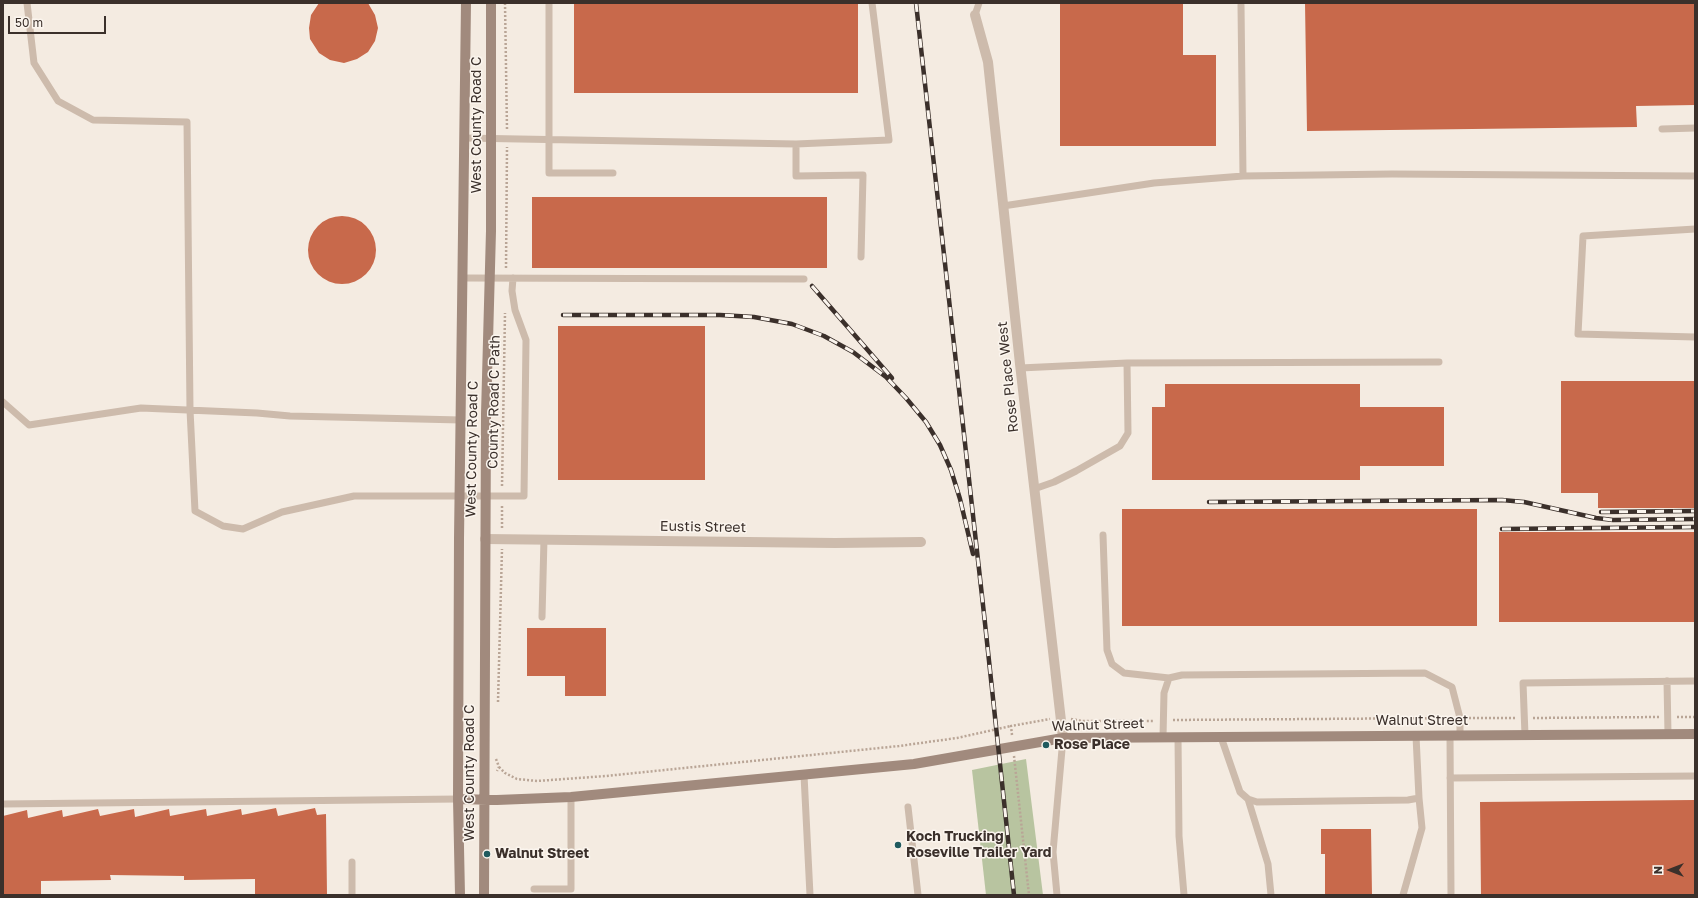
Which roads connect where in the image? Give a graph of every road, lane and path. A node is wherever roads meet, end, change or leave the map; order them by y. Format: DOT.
graph roads {
  1 [pos="27,3"];
  2 [pos="466,3"];
  3 [pos="491,3"];
  4 [pos="505,3"];
  5 [pos="549,3"];
  6 [pos="872,3"];
  7 [pos="979,3"];
  8 [pos="1241,5"];
  9 [pos="975,15"];
  10 [pos="1695,128"];
  11 [pos="1662,129"];
  12 [pos="464,138"];
  13 [pos="491,139"];
  14 [pos="507,139"];
  15 [pos="548,140"];
  16 [pos="796,144"];
  17 [pos="613,173"];
  18 [pos="1242,176"];
  19 [pos="1695,176"];
  20 [pos="1003,206"];
  21 [pos="1695,229"];
  22 [pos="861,257"];
  23 [pos="463,278"];
  24 [pos="509,278"];
  25 [pos="490,279"];
  26 [pos="804,279"];
  27 [pos="505,310"];
  28 [pos="1695,337"];
  29 [pos="1438,362"];
  30 [pos="1127,363"];
  31 [pos="1020,368"];
  32 [pos="3,402"];
  33 [pos="190,410"];
  34 [pos="461,420"];
  35 [pos="1034,489"];
  36 [pos="485,495"];
  37 [pos="502,495"];
  38 [pos="460,496"];
  39 [pos="1103,535"];
  40 [pos="485,539"];
  41 [pos="502,539"];
  42 [pos="544,539"];
  43 [pos="921,542"];
  44 [pos="542,617"];
  45 [pos="1169,678"];
  46 [pos="1667,681"];
  47 [pos="1695,681"];
  48 [pos="498,704"];
  49 [pos="1695,716"];
  50 [pos="1060,717"];
  51 [pos="1668,717"];
  52 [pos="1460,718"];
  53 [pos="1524,718"];
  54 [pos="1163,721"];
  55 [pos="1011,726"];
  56 [pos="1668,734"];
  57 [pos="1695,734"];
  58 [pos="1455,735"];
  59 [pos="1525,735"];
  60 [pos="1416,736"];
  61 [pos="1163,737"];
  62 [pos="1178,737"];
  63 [pos="1221,737"];
  64 [pos="1063,738"];
  65 [pos="1013,747"];
  66 [pos="496,758"];
  67 [pos="499,767"];
  68 [pos="804,775"];
  69 [pos="1695,776"];
  70 [pos="497,777"];
  71 [pos="1450,778"];
  72 [pos="571,797"];
  73 [pos="1419,798"];
  74 [pos="458,799"];
  75 [pos="1248,799"];
  76 [pos="484,800"];
  77 [pos="3,804"];
  78 [pos="908,807"];
  79 [pos="352,862"];
  80 [pos="534,889"];
  81 [pos="352,895"];
  82 [pos="460,895"];
  83 [pos="484,895"];
  84 [pos="810,895"];
  85 [pos="918,895"];
  86 [pos="1029,895"];
  87 [pos="1057,895"];
  88 [pos="1184,895"];
  89 [pos="1271,895"];
  90 [pos="1403,895"];
  91 [pos="1451,895"];
  1 -- 33 [label="lane"];
  2 -- 12 [label="main road, West County Road C"];
  3 -- 13 [label="main road, West County Road C"];
  4 -- 14 [label="path"];
  5 -- 15 [label="lane"];
  6 -- 16 [label="lane"];
  7 -- 9 [label="lane"];
  8 -- 18 [label="lane"];
  9 -- 20 [label="street, Rose Place West"];
  10 -- 11 [label="lane"];
  12 -- 13 [label="lane"];
  12 -- 23 [label="main road, West County Road C"];
  13 -- 14 [label="lane"];
  13 -- 25 [label="main road, West County Road C"];
  14 -- 15 [label="lane"];
  14 -- 24 [label="path"];
  15 -- 16 [label="lane"];
  15 -- 17 [label="lane"];
  16 -- 22 [label="lane"];
  18 -- 19 [label="lane"];
  18 -- 20 [label="lane"];
  20 -- 31 [label="street, Rose Place West"];
  21 -- 28 [label="lane"];
  23 -- 25 [label="lane"];
  23 -- 34 [label="main road, West County Road C"];
  24 -- 25 [label="lane"];
  24 -- 26 [label="lane"];
  24 -- 37 [label="lane"];
  25 -- 36 [label="main road, West County Road C"];
  27 -- 37 [label="path, County Road C Path"];
  29 -- 30 [label="lane"];
  30 -- 31 [label="lane"];
  30 -- 35 [label="lane"];
  31 -- 35 [label="street, Rose Place West"];
  32 -- 33 [label="lane"];
  33 -- 34 [label="lane"];
  33 -- 38 [label="lane"];
  34 -- 38 [label="main road, West County Road C"];
  35 -- 50 [label="street, Rose Place West"];
  36 -- 37 [label="lane"];
  36 -- 38 [label="lane"];
  36 -- 40 [label="main road, West County Road C"];
  37 -- 41 [label="path, County Road C Path"];
  38 -- 74 [label="main road, West County Road C"];
  39 -- 45 [label="lane"];
  40 -- 41 [label="street, Eustis Street"];
  40 -- 76 [label="main road, West County Road C"];
  41 -- 42 [label="street, Eustis Street"];
  41 -- 48 [label="path, County Road C Path"];
  42 -- 43 [label="street, Eustis Street"];
  42 -- 44 [label="lane"];
  45 -- 52 [label="lane"];
  45 -- 54 [label="lane"];
  46 -- 47 [label="lane"];
  46 -- 51 [label="lane"];
  46 -- 53 [label="lane"];
  49 -- 51 [label="path"];
  50 -- 54 [label="path"];
  50 -- 55 [label="path"];
  50 -- 64 [label="street, Rose Place West"];
  51 -- 53 [label="path"];
  51 -- 56 [label="lane"];
  52 -- 53 [label="path"];
  52 -- 54 [label="path"];
  52 -- 58 [label="lane"];
  53 -- 59 [label="lane"];
  54 -- 61 [label="lane"];
  55 -- 65 [label="path"];
  55 -- 67 [label="path"];
  56 -- 57 [label="main road, Walnut Street"];
  56 -- 59 [label="main road, Walnut Street"];
  58 -- 59 [label="main road, Walnut Street"];
  58 -- 60 [label="main road, Walnut Street"];
  58 -- 71 [label="lane"];
  60 -- 63 [label="main road, Walnut Street"];
  60 -- 73 [label="lane"];
  61 -- 62 [label="main road, Walnut Street"];
  61 -- 64 [label="main road, Walnut Street"];
  62 -- 63 [label="main road, Walnut Street"];
  62 -- 88 [label="lane"];
  63 -- 75 [label="lane"];
  64 -- 65 [label="main road, Walnut Street"];
  64 -- 87 [label="lane"];
  65 -- 68 [label="main road, Walnut Street"];
  65 -- 86 [label="path"];
  66 -- 67 [label="path"];
  67 -- 70 [label="path"];
  68 -- 72 [label="main road, Walnut Street"];
  68 -- 84 [label="lane"];
  69 -- 71 [label="lane"];
  71 -- 91 [label="lane"];
  72 -- 76 [label="main road, Walnut Street"];
  72 -- 80 [label="lane"];
  73 -- 75 [label="lane"];
  73 -- 90 [label="lane"];
  74 -- 76 [label="main road, Walnut Street"];
  74 -- 77 [label="lane"];
  74 -- 82 [label="main road, West County Road C"];
  75 -- 89 [label="lane"];
  76 -- 83 [label="main road, West County Road C"];
  78 -- 85 [label="lane"];
  79 -- 81 [label="lane"];
}
